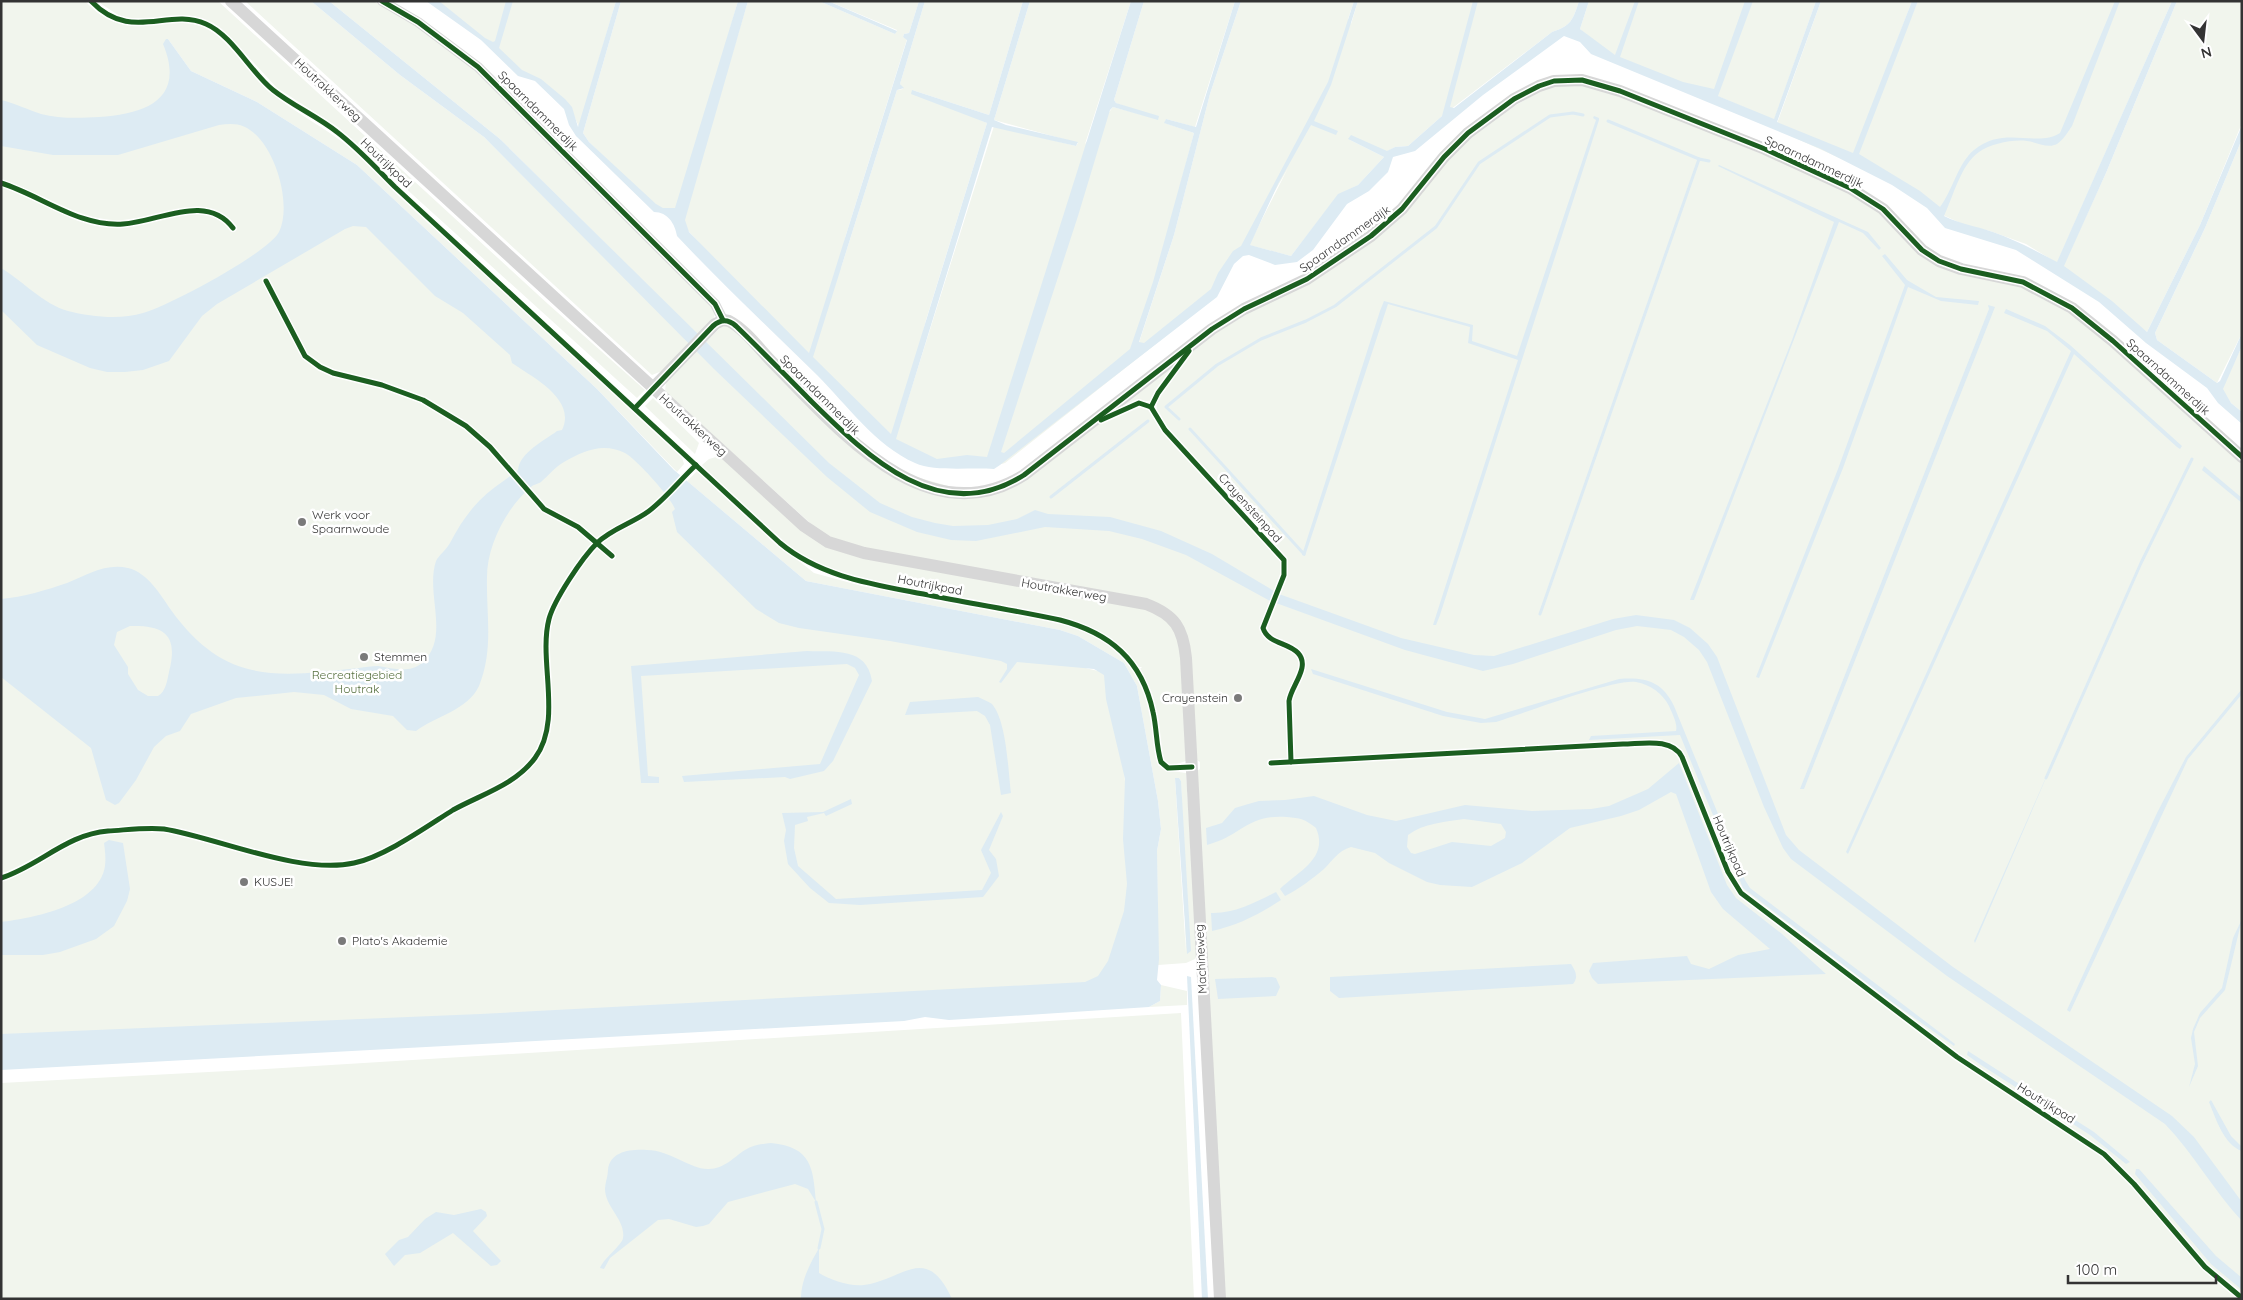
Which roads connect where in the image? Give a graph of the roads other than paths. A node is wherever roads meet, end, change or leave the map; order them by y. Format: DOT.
graph roads {
  1 [pos="231,1"];
  2 [pos="382,1"];
  3 [pos="723,320"];
  4 [pos="653,388"];
  5 [pos="2242,457"];
  6 [pos="1174,622"];
  7 [pos="1220,1299"];
  1 -- 4 [label="street, Houtrakkerweg"];
  2 -- 3 [label="street, Spaarndammerdijk"];
  3 -- 4 [label="street"];
  3 -- 5 [label="street, Spaarndammerdijk"];
  4 -- 6 [label="street, Houtrakkerweg"];
  6 -- 7 [label="street, Machineweg"];
}
